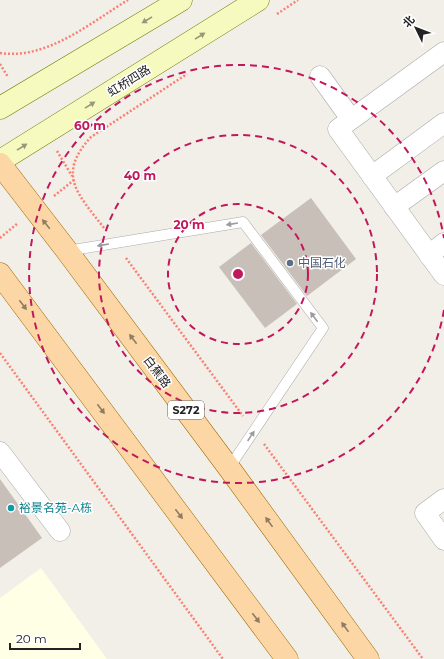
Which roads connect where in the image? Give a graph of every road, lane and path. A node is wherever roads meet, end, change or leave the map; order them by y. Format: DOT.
graph roads {
  1 [pos="128,0"];
  2 [pos="181,0"];
  3 [pos="258,0"];
  4 [pos="444,52"];
  5 [pos="0,53"];
  6 [pos="320,76"];
  7 [pos="0,108"];
  8 [pos="351,119"];
  9 [pos="444,123"];
  10 [pos="91,137"];
  11 [pos="0,163"];
  12 [pos="444,170"];
  13 [pos="372,176"];
  14 [pos="394,207"];
  15 [pos="115,243"];
  16 [pos="437,249"];
  17 [pos="67,251"];
  18 [pos="0,274"];
  19 [pos="444,274"];
  20 [pos="0,353"];
  21 [pos="254,431"];
  22 [pos="0,452"];
  23 [pos="229,468"];
  24 [pos="444,499"];
  25 [pos="60,531"];
  26 [pos="444,540"];
  27 [pos="223,659"];
  28 [pos="287,659"];
  29 [pos="368,659"];
  30 [pos="423,659"];
  1 -- 5 [label="path"];
  2 -- 7 [label="street, one-way"];
  11 -- 3 [label="street, 虹桥四路, one-way"];
  4 -- 8 [label="street"];
  6 -- 8 [label="street"];
  8 -- 13 [label="street"];
  9 -- 13 [label="street"];
  10 -- 15 [label="path"];
  17 -- 11 [label="main road, 白蕉路 / S272, one-way"];
  12 -- 14 [label="street"];
  13 -- 14 [label="street"];
  14 -- 16 [label="street"];
  15 -- 17 [label="lane, one-way"];
  15 -- 21 [label="path"];
  21 -- 15 [label="lane, one-way"];
  16 -- 19 [label="street"];
  23 -- 17 [label="main road, 白蕉路 / S272, one-way"];
  18 -- 28 [label="main road, one-way"];
  20 -- 27 [label="path"];
  23 -- 21 [label="lane, one-way"];
  21 -- 30 [label="path"];
  22 -- 25 [label="street"];
  29 -- 23 [label="main road, 白蕉路 / S272, one-way"];
  24 -- 26 [label="street"];
}
